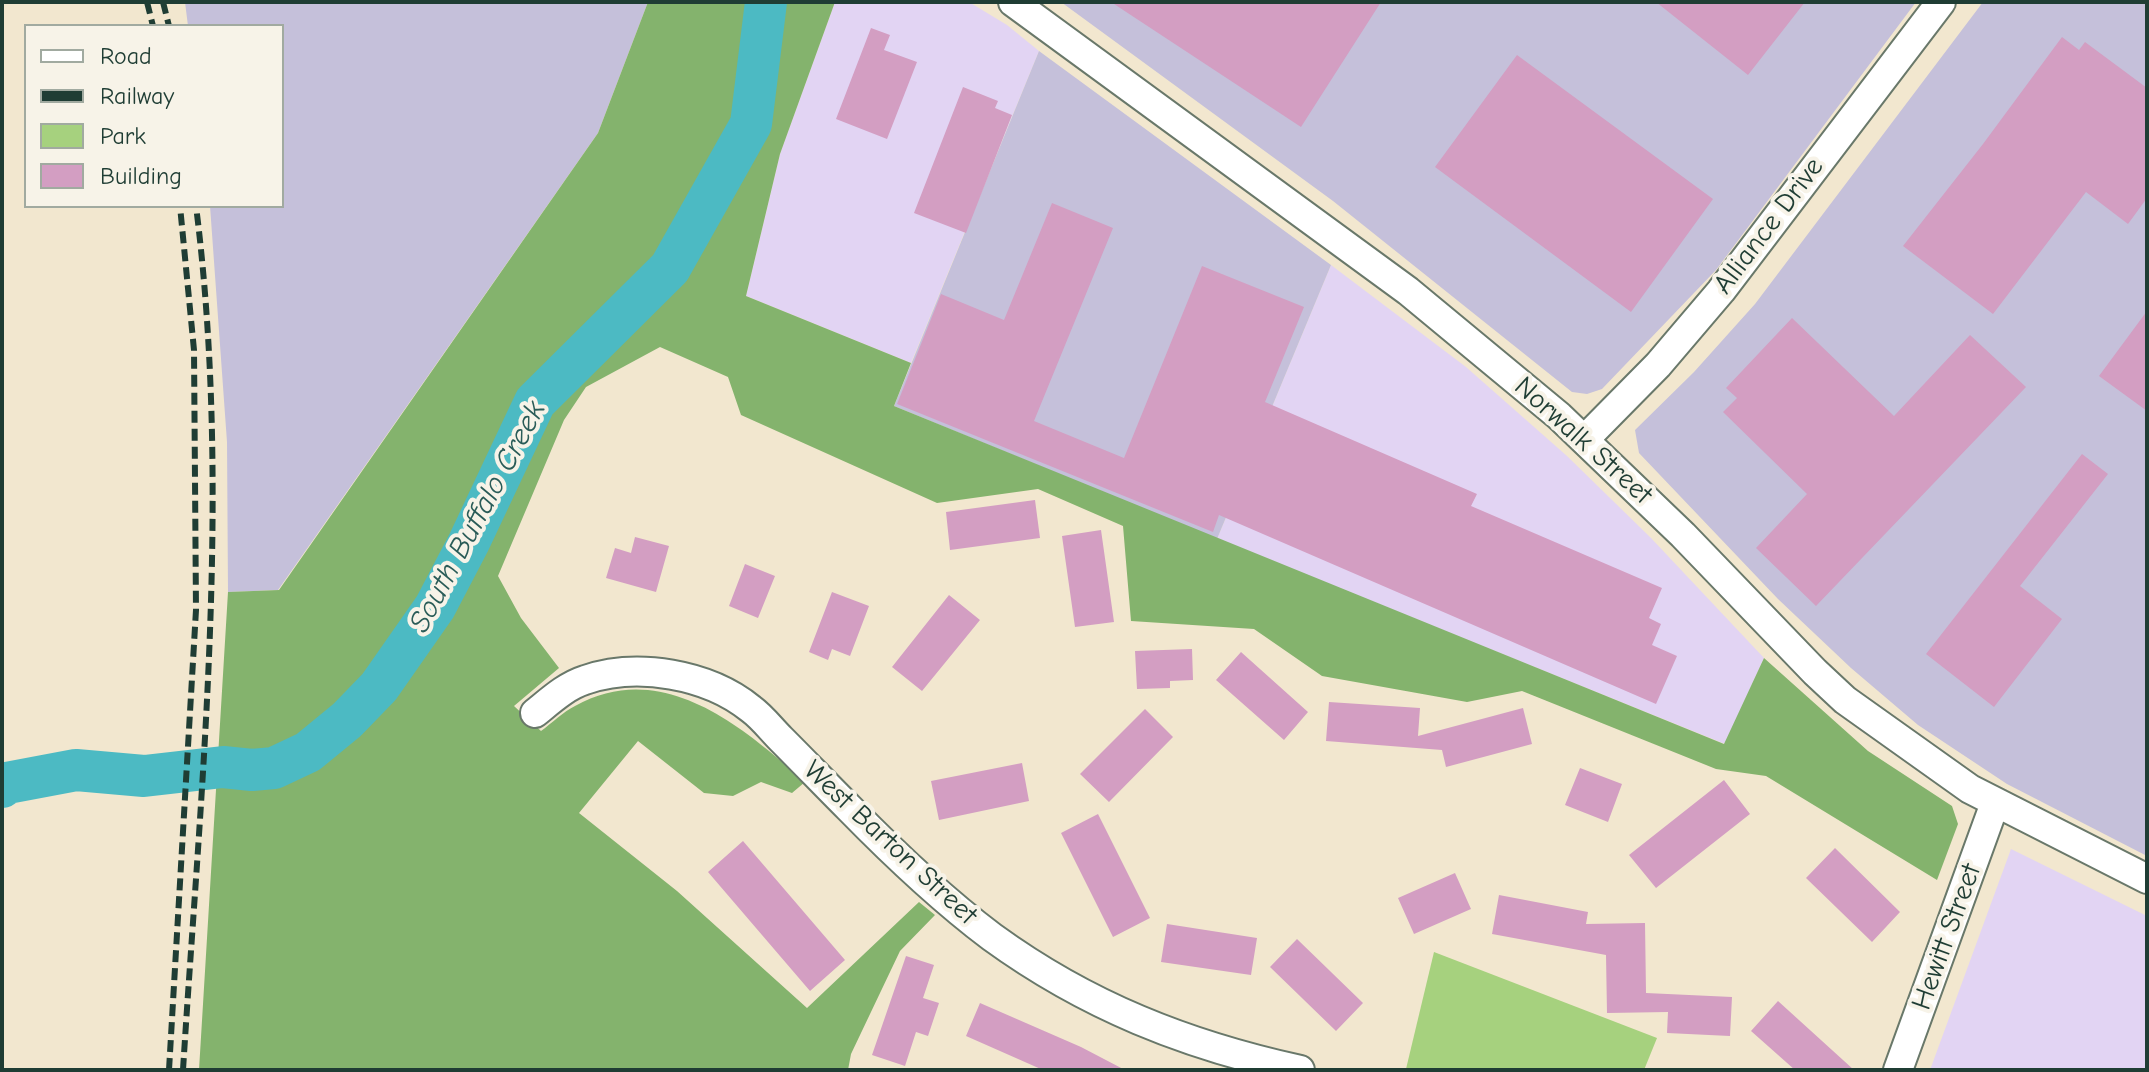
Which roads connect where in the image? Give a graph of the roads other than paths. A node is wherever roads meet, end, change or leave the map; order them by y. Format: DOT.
graph roads {
  1 [pos="1013,2"];
  2 [pos="1941,2"];
  3 [pos="1585,439"];
  4 [pos="535,713"];
  5 [pos="1995,803"];
  6 [pos="2147,879"];
  7 [pos="1300,1070"];
  8 [pos="1898,1070"];
  1 -- 3 [label="street, Norwalk Street"];
  2 -- 3 [label="street, Alliance Drive"];
  3 -- 5 [label="street, Norwalk Street"];
  4 -- 7 [label="street, West Barton Street"];
  5 -- 6 [label="street, Norwalk Street"];
  5 -- 8 [label="street, Hewitt Street"];
}
